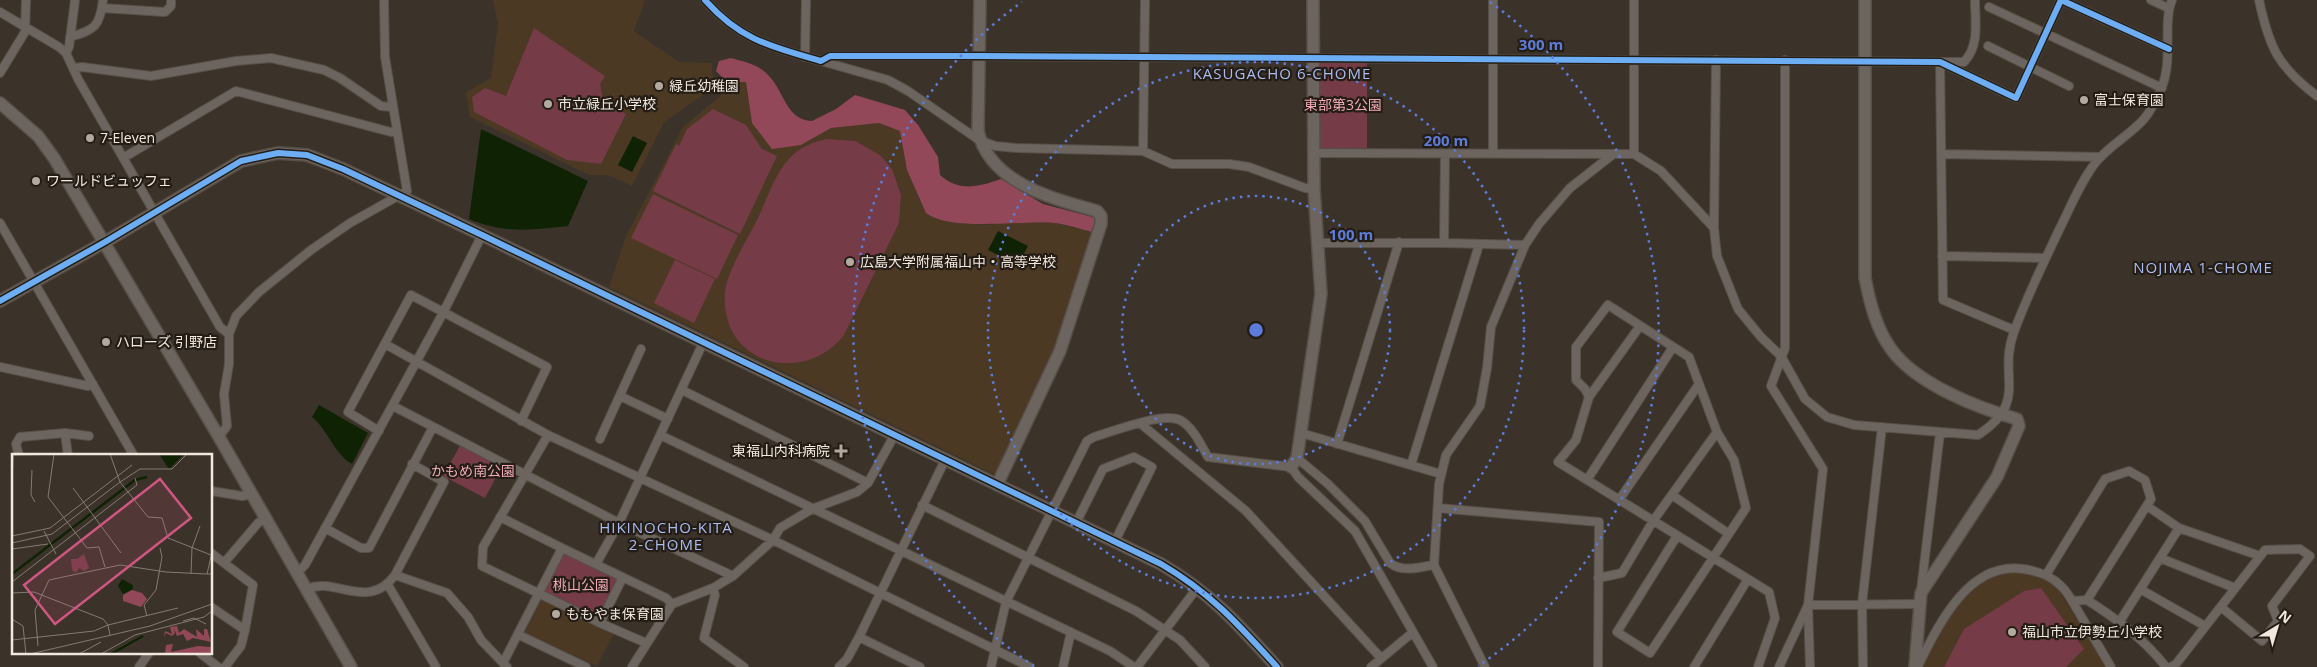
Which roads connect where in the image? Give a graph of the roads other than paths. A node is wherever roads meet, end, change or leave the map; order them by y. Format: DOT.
graph roads {
  1 [pos="26,0"];
  2 [pos="75,0"];
  3 [pos="171,0"];
  4 [pos="384,0"];
  5 [pos="705,0"];
  6 [pos="806,0"];
  7 [pos="980,0"];
  8 [pos="1145,0"];
  9 [pos="1313,0"];
  10 [pos="1493,0"];
  11 [pos="1634,0"];
  12 [pos="1865,0"];
  13 [pos="1975,0"];
  14 [pos="2151,0"];
  15 [pos="2172,0"];
  16 [pos="2258,0"];
  17 [pos="103,4"];
  18 [pos="1989,7"];
  19 [pos="2168,8"];
  20 [pos="0,12"];
  21 [pos="26,28"];
  22 [pos="2045,34"];
  23 [pos="70,37"];
  24 [pos="1988,46"];
  25 [pos="2169,49"];
  26 [pos="66,53"];
  27 [pos="980,56"];
  28 [pos="805,57"];
  29 [pos="1144,57"];
  30 [pos="1313,58"];
  31 [pos="1493,59"];
  32 [pos="1634,59"];
  33 [pos="1716,60"];
  34 [pos="1785,60"];
  35 [pos="821,61"];
  36 [pos="1866,61"];
  37 [pos="1940,62"];
  38 [pos="2030,67"];
  39 [pos="72,68"];
  40 [pos="0,73"];
  41 [pos="2069,86"];
  42 [pos="2162,88"];
  43 [pos="2317,96"];
  44 [pos="0,103"];
  45 [pos="392,107"];
  46 [pos="397,131"];
  47 [pos="979,140"];
  48 [pos="1143,151"];
  49 [pos="1313,153"];
  50 [pos="1445,154"];
  51 [pos="1493,154"];
  52 [pos="1614,154"];
  53 [pos="1634,154"];
  54 [pos="1941,154"];
  55 [pos="122,158"];
  56 [pos="2101,158"];
  57 [pos="1314,189"];
  58 [pos="398,196"];
  59 [pos="154,212"];
  60 [pos="0,223"];
  61 [pos="1714,228"];
  62 [pos="482,235"];
  63 [pos="105,242"];
  64 [pos="1399,242"];
  65 [pos="1318,243"];
  66 [pos="1444,243"];
  67 [pos="1480,245"];
  68 [pos="1525,245"];
  69 [pos="1942,256"];
  70 [pos="2046,258"];
  71 [pos="34,281"];
  72 [pos="0,301"];
  73 [pos="444,313"];
  74 [pos="1640,326"];
  75 [pos="2014,330"];
  76 [pos="229,334"];
  77 [pos="703,343"];
  78 [pos="385,344"];
  79 [pos="1673,347"];
  80 [pos="641,349"];
  81 [pos="1781,356"];
  82 [pos="416,363"];
  83 [pos="0,367"];
  84 [pos="93,384"];
  85 [pos="1699,384"];
  86 [pos="682,390"];
  87 [pos="620,396"];
  88 [pos="1589,397"];
  89 [pos="393,406"];
  90 [pos="2001,415"];
  91 [pos="668,419"];
  92 [pos="521,421"];
  93 [pos="1141,424"];
  94 [pos="433,427"];
  95 [pos="1882,428"];
  96 [pos="379,431"];
  97 [pos="1717,432"];
  98 [pos="65,433"];
  99 [pos="1301,433"];
  100 [pos="1940,433"];
  101 [pos="660,435"];
  102 [pos="89,436"];
  103 [pos="548,436"];
  104 [pos="894,436"];
  105 [pos="219,437"];
  106 [pos="600,439"];
  107 [pos="1337,444"];
  108 [pos="18,454"];
  109 [pos="68,454"];
  110 [pos="133,454"];
  111 [pos="945,460"];
  112 [pos="1294,462"];
  113 [pos="412,464"];
  114 [pos="1411,466"];
  115 [pos="1441,474"];
  116 [pos="525,476"];
  117 [pos="639,480"];
  118 [pos="1587,480"];
  119 [pos="868,483"];
  120 [pos="997,485"];
  121 [pos="212,491"];
  122 [pos="251,494"];
  123 [pos="1672,495"];
  124 [pos="1619,500"];
  125 [pos="922,505"];
  126 [pos="2147,506"];
  127 [pos="1438,508"];
  128 [pos="812,509"];
  129 [pos="1050,510"];
  130 [pos="500,517"];
  131 [pos="266,518"];
  132 [pos="1653,521"];
  133 [pos="1076,523"];
  134 [pos="619,524"];
  135 [pos="325,528"];
  136 [pos="2178,528"];
  137 [pos="1729,534"];
  138 [pos="1677,536"];
  139 [pos="772,540"];
  140 [pos="1115,541"];
  141 [pos="562,548"];
  142 [pos="900,551"];
  143 [pos="212,554"];
  144 [pos="2260,556"];
  145 [pos="1026,558"];
  146 [pos="1713,558"];
  147 [pos="2160,558"];
  148 [pos="224,563"];
  149 [pos="596,564"];
  150 [pos="1434,565"];
  151 [pos="298,572"];
  152 [pos="395,575"];
  153 [pos="2046,575"];
  154 [pos="733,576"];
  155 [pos="623,577"];
  156 [pos="1598,578"];
  157 [pos="1748,580"];
  158 [pos="388,585"];
  159 [pos="1198,587"];
  160 [pos="713,588"];
  161 [pos="2236,588"];
  162 [pos="307,589"];
  163 [pos="2140,589"];
  164 [pos="539,593"];
  165 [pos="880,595"];
  166 [pos="1920,599"];
  167 [pos="2087,600"];
  168 [pos="2072,601"];
  169 [pos="1006,602"];
  170 [pos="672,604"];
  171 [pos="1862,604"];
  172 [pos="1808,605"];
  173 [pos="2221,607"];
  174 [pos="212,608"];
  175 [pos="2120,621"];
  176 [pos="600,623"];
  177 [pos="2205,626"];
  178 [pos="244,630"];
  179 [pos="1166,630"];
  180 [pos="1072,632"];
  181 [pos="1412,633"];
  182 [pos="519,634"];
  183 [pos="859,637"];
  184 [pos="646,643"];
  185 [pos="994,650"];
  186 [pos="148,654"];
  187 [pos="201,654"];
  188 [pos="1381,658"];
  189 [pos="505,665"];
  190 [pos="139,667"];
  191 [pos="218,667"];
  192 [pos="225,667"];
  193 [pos="351,667"];
  194 [pos="436,667"];
  195 [pos="586,667"];
  196 [pos="632,667"];
  197 [pos="744,667"];
  198 [pos="838,667"];
  199 [pos="920,667"];
  200 [pos="991,667"];
  201 [pos="1030,667"];
  202 [pos="1064,667"];
  203 [pos="1136,667"];
  204 [pos="1205,667"];
  205 [pos="1277,667"];
  206 [pos="1371,667"];
  207 [pos="1433,667"];
  208 [pos="1485,667"];
  209 [pos="1598,667"];
  210 [pos="1695,667"];
  211 [pos="1758,667"];
  212 [pos="1779,667"];
  213 [pos="1810,667"];
  214 [pos="1863,667"];
  215 [pos="1916,667"];
  216 [pos="2111,667"];
  217 [pos="2166,667"];
  218 [pos="2171,667"];
  1 -- 21 [label="street"];
  2 -- 23 [label="street"];
  3 -- 17 [label="street"];
  4 -- 45 [label="street"];
  5 -- 28 [label="street"];
  6 -- 28 [label="street"];
  7 -- 27 [label="street"];
  8 -- 29 [label="street"];
  9 -- 30 [label="street"];
  10 -- 31 [label="street"];
  11 -- 32 [label="street"];
  12 -- 36 [label="street"];
  13 -- 37 [label="street"];
  14 -- 19 [label="street"];
  15 -- 19 [label="street"];
  16 -- 43 [label="street"];
  17 -- 23 [label="street"];
  18 -- 22 [label="street"];
  19 -- 25 [label="street"];
  20 -- 21 [label="street"];
  21 -- 26 [label="street"];
  21 -- 40 [label="street"];
  22 -- 25 [label="street"];
  22 -- 38 [label="street"];
  22 -- 42 [label="street"];
  23 -- 26 [label="street"];
  24 -- 38 [label="street"];
  25 -- 42 [label="street"];
  26 -- 39 [label="street"];
  27 -- 29 [label="street"];
  27 -- 35 [label="street"];
  27 -- 47 [label="street"];
  28 -- 35 [label="street"];
  29 -- 30 [label="street"];
  29 -- 48 [label="street"];
  30 -- 31 [label="street"];
  30 -- 49 [label="street"];
  31 -- 32 [label="street"];
  31 -- 51 [label="street"];
  32 -- 33 [label="street"];
  32 -- 53 [label="street"];
  33 -- 34 [label="street"];
  33 -- 61 [label="street"];
  34 -- 36 [label="street"];
  34 -- 81 [label="street"];
  35 -- 47 [label="street"];
  36 -- 37 [label="street"];
  36 -- 90 [label="street"];
  37 -- 38 [label="street"];
  37 -- 54 [label="street"];
  38 -- 41 [label="street"];
  39 -- 45 [label="street"];
  39 -- 55 [label="street"];
  42 -- 56 [label="street"];
  44 -- 63 [label="street"];
  45 -- 46 [label="street"];
  46 -- 55 [label="street"];
  46 -- 58 [label="street"];
  47 -- 48 [label="street"];
  47 -- 120 [label="street"];
  48 -- 57 [label="street"];
  49 -- 50 [label="street"];
  49 -- 57 [label="street"];
  50 -- 51 [label="street"];
  50 -- 66 [label="street"];
  51 -- 52 [label="street"];
  52 -- 53 [label="street"];
  52 -- 68 [label="street"];
  53 -- 61 [label="street"];
  54 -- 56 [label="street"];
  54 -- 69 [label="street"];
  55 -- 59 [label="street"];
  56 -- 70 [label="street"];
  57 -- 65 [label="street"];
  58 -- 59 [label="street"];
  58 -- 62 [label="street"];
  58 -- 76 [label="street"];
  59 -- 63 [label="street"];
  59 -- 76 [label="street"];
  60 -- 71 [label="street"];
  61 -- 81 [label="street"];
  62 -- 73 [label="street"];
  62 -- 77 [label="street"];
  63 -- 71 [label="street"];
  63 -- 105 [label="street"];
  64 -- 65 [label="street"];
  64 -- 66 [label="street"];
  64 -- 107 [label="street"];
  65 -- 99 [label="street"];
  66 -- 67 [label="street"];
  67 -- 68 [label="street"];
  67 -- 114 [label="street"];
  68 -- 115 [label="street"];
  69 -- 70 [label="street"];
  69 -- 75 [label="street"];
  70 -- 75 [label="street"];
  71 -- 72 [label="street"];
  71 -- 84 [label="street"];
  73 -- 78 [label="street"];
  73 -- 82 [label="street"];
  73 -- 92 [label="street"];
  74 -- 79 [label="street"];
  74 -- 88 [label="street"];
  74 -- 88 [label="street"];
  75 -- 90 [label="street"];
  76 -- 105 [label="street"];
  77 -- 86 [label="street"];
  77 -- 104 [label="street"];
  78 -- 82 [label="street"];
  78 -- 96 [label="street"];
  79 -- 85 [label="street"];
  79 -- 118 [label="street"];
  80 -- 87 [label="street"];
  81 -- 95 [label="street"];
  81 -- 172 [label="street"];
  82 -- 89 [label="street"];
  82 -- 92 [label="street"];
  83 -- 84 [label="street"];
  84 -- 110 [label="street"];
  85 -- 97 [label="street"];
  85 -- 124 [label="street"];
  86 -- 91 [label="street"];
  86 -- 119 [label="street"];
  87 -- 91 [label="street"];
  87 -- 106 [label="street"];
  88 -- 118 [label="street"];
  89 -- 94 [label="street"];
  89 -- 96 [label="street"];
  90 -- 100 [label="street"];
  90 -- 166 [label="street"];
  91 -- 101 [label="street"];
  92 -- 103 [label="street"];
  93 -- 112 [label="street"];
  93 -- 129 [label="street"];
  93 -- 188 [label="street"];
  94 -- 113 [label="street"];
  94 -- 116 [label="street"];
  95 -- 100 [label="street"];
  95 -- 171 [label="street"];
  96 -- 135 [label="street"];
  97 -- 123 [label="street"];
  97 -- 137 [label="street"];
  98 -- 102 [label="street"];
  98 -- 108 [label="street"];
  98 -- 109 [label="street"];
  99 -- 107 [label="street"];
  99 -- 112 [label="street"];
  100 -- 166 [label="street"];
  101 -- 117 [label="street"];
  101 -- 128 [label="street"];
  103 -- 116 [label="street"];
  103 -- 117 [label="street"];
  104 -- 111 [label="street"];
  104 -- 119 [label="street"];
  105 -- 122 [label="street"];
  107 -- 114 [label="street"];
  111 -- 120 [label="street"];
  111 -- 125 [label="street"];
  112 -- 150 [label="street"];
  112 -- 181 [label="street"];
  113 -- 135 [label="street"];
  113 -- 152 [label="street"];
  114 -- 115 [label="street"];
  115 -- 127 [label="street"];
  116 -- 130 [label="street"];
  116 -- 134 [label="street"];
  117 -- 134 [label="street"];
  117 -- 139 [label="street"];
  118 -- 124 [label="street"];
  119 -- 128 [label="street"];
  120 -- 129 [label="street"];
  121 -- 122 [label="street"];
  122 -- 131 [label="street"];
  123 -- 132 [label="street"];
  123 -- 137 [label="street"];
  124 -- 132 [label="street"];
  125 -- 142 [label="street"];
  125 -- 145 [label="street"];
  126 -- 136 [label="street"];
  126 -- 153 [label="street"];
  126 -- 167 [label="street"];
  127 -- 150 [label="street"];
  127 -- 156 [label="street"];
  128 -- 139 [label="street"];
  128 -- 142 [label="street"];
  129 -- 133 [label="street"];
  129 -- 145 [label="street"];
  130 -- 141 [label="street"];
  130 -- 164 [label="street"];
  131 -- 148 [label="street"];
  131 -- 151 [label="street"];
  132 -- 138 [label="street"];
  132 -- 156 [label="street"];
  133 -- 140 [label="street"];
  133 -- 140 [label="street"];
  134 -- 149 [label="street"];
  134 -- 154 [label="street"];
  135 -- 151 [label="street"];
  136 -- 144 [label="street"];
  136 -- 147 [label="street"];
  137 -- 146 [label="street"];
  138 -- 146 [label="street"];
  138 -- 146 [label="street"];
  139 -- 154 [label="street"];
  139 -- 165 [label="street"];
  140 -- 159 [label="street"];
  141 -- 149 [label="street"];
  141 -- 164 [label="street"];
  142 -- 165 [label="street"];
  142 -- 169 [label="street"];
  143 -- 148 [label="street"];
  144 -- 161 [label="street"];
  144 -- 173 [label="street"];
  145 -- 169 [label="street"];
  145 -- 179 [label="street"];
  146 -- 157 [label="street"];
  147 -- 161 [label="street"];
  147 -- 163 [label="street"];
  148 -- 178 [label="street"];
  149 -- 155 [label="street"];
  150 -- 208 [label="street"];
  151 -- 162 [label="street"];
  152 -- 158 [label="street"];
  152 -- 189 [label="street"];
  153 -- 168 [label="street"];
  153 -- 215 [label="street"];
  154 -- 160 [label="street"];
  155 -- 170 [label="street"];
  155 -- 176 [label="street"];
  156 -- 209 [label="street"];
  157 -- 210 [label="street"];
  157 -- 211 [label="street"];
  158 -- 162 [label="street"];
  158 -- 194 [label="street"];
  159 -- 179 [label="street"];
  159 -- 205 [label="street"];
  160 -- 170 [label="street"];
  160 -- 197 [label="street"];
  161 -- 173 [label="street"];
  162 -- 193 [label="street"];
  163 -- 175 [label="street"];
  163 -- 177 [label="street"];
  164 -- 176 [label="street"];
  164 -- 182 [label="street"];
  165 -- 183 [label="street"];
  165 -- 185 [label="street"];
  166 -- 171 [label="street"];
  166 -- 215 [label="street"];
  167 -- 168 [label="street"];
  167 -- 175 [label="street"];
  168 -- 216 [label="street"];
  169 -- 180 [label="street"];
  169 -- 185 [label="street"];
  170 -- 184 [label="street"];
  171 -- 172 [label="street"];
  171 -- 214 [label="street"];
  172 -- 212 [label="street"];
  172 -- 213 [label="street"];
  173 -- 177 [label="street"];
  174 -- 178 [label="street"];
  175 -- 217 [label="street"];
  176 -- 184 [label="street"];
  177 -- 218 [label="street"];
  178 -- 192 [label="street"];
  179 -- 203 [label="street"];
  179 -- 204 [label="street"];
  180 -- 202 [label="street"];
  180 -- 203 [label="street"];
  181 -- 188 [label="street"];
  181 -- 207 [label="street"];
  182 -- 189 [label="street"];
  182 -- 195 [label="street"];
  183 -- 198 [label="street"];
  183 -- 199 [label="street"];
  184 -- 196 [label="street"];
  185 -- 200 [label="street"];
  185 -- 201 [label="street"];
  186 -- 190 [label="street"];
  187 -- 191 [label="street"];
  188 -- 206 [label="street"];
}
